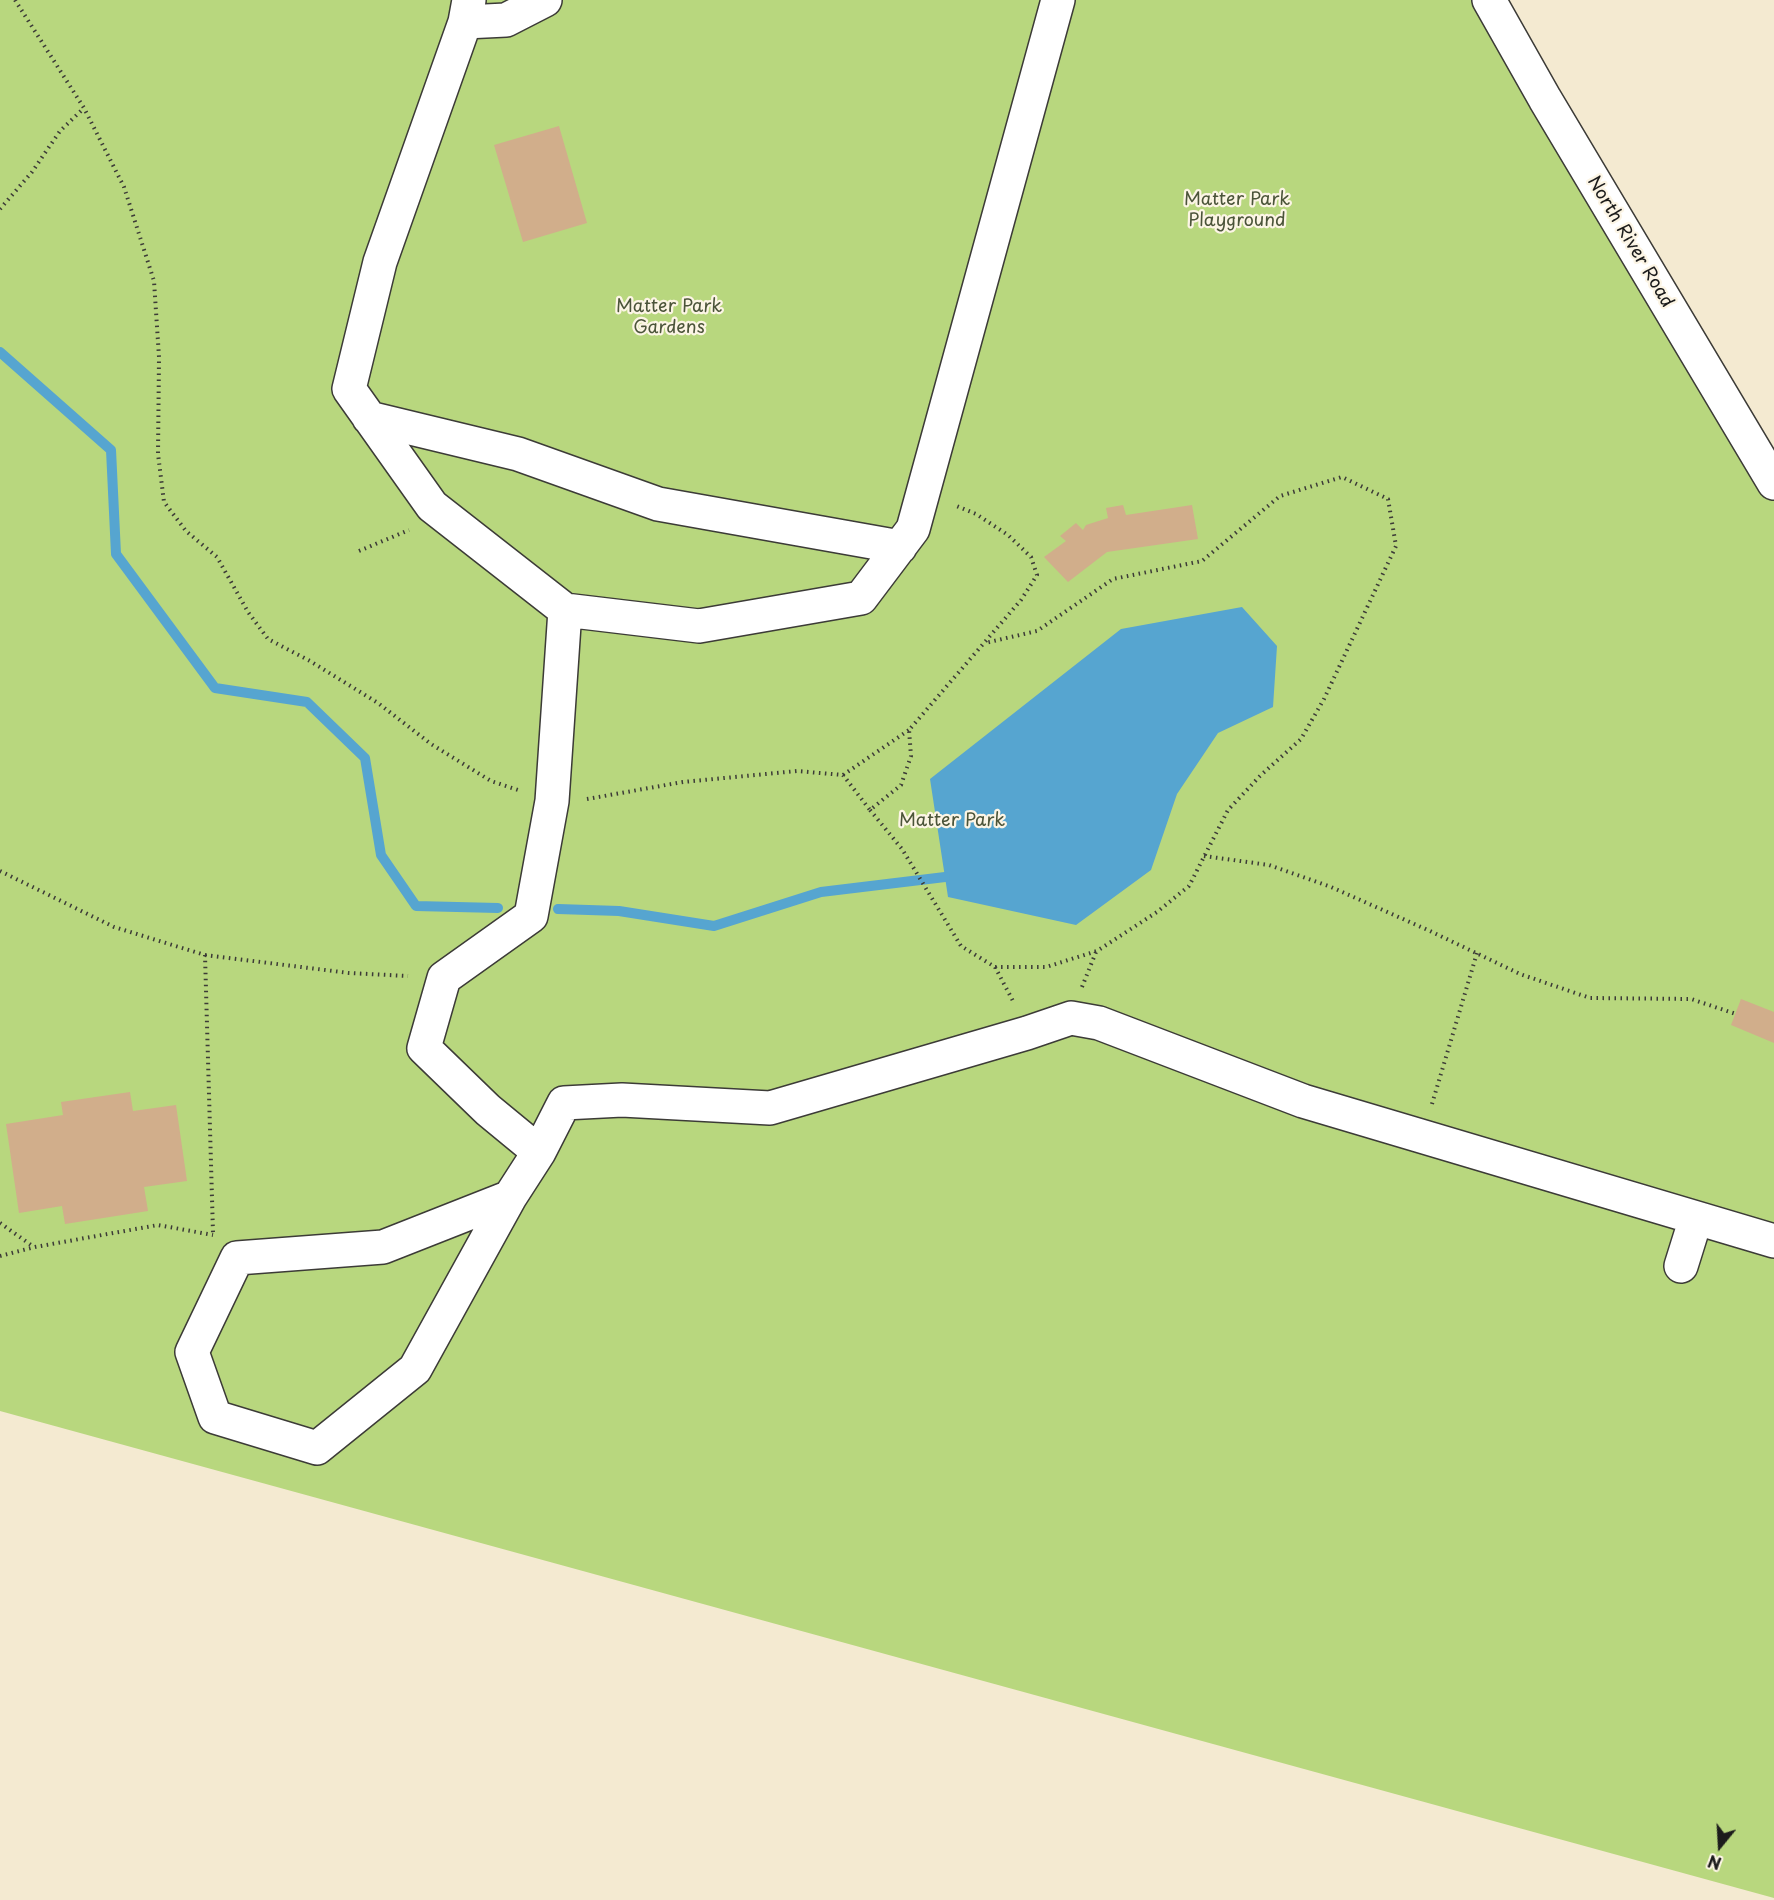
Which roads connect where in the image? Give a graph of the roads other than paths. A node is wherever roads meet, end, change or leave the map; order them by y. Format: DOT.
graph roads {
  1 [pos="545,0"];
  2 [pos="1058,0"];
  3 [pos="1489,0"];
  4 [pos="467,11"];
  5 [pos="369,418"];
  6 [pos="1774,483"];
  7 [pos="900,547"];
  8 [pos="565,610"];
  9 [pos="539,1152"];
  10 [pos="510,1197"];
  11 [pos="1696,1218"];
  12 [pos="1774,1241"];
  13 [pos="1681,1266"];
  1 -- 4 [label="street"];
  2 -- 7 [label="street"];
  3 -- 6 [label="street, North River Road"];
  4 -- 5 [label="street"];
  5 -- 7 [label="street"];
  5 -- 8 [label="street"];
  7 -- 8 [label="street"];
  8 -- 9 [label="street"];
  9 -- 10 [label="street"];
  9 -- 11 [label="street"];
  10 -- 10 [label="street"];
  11 -- 12 [label="street"];
  11 -- 13 [label="street"];
}
